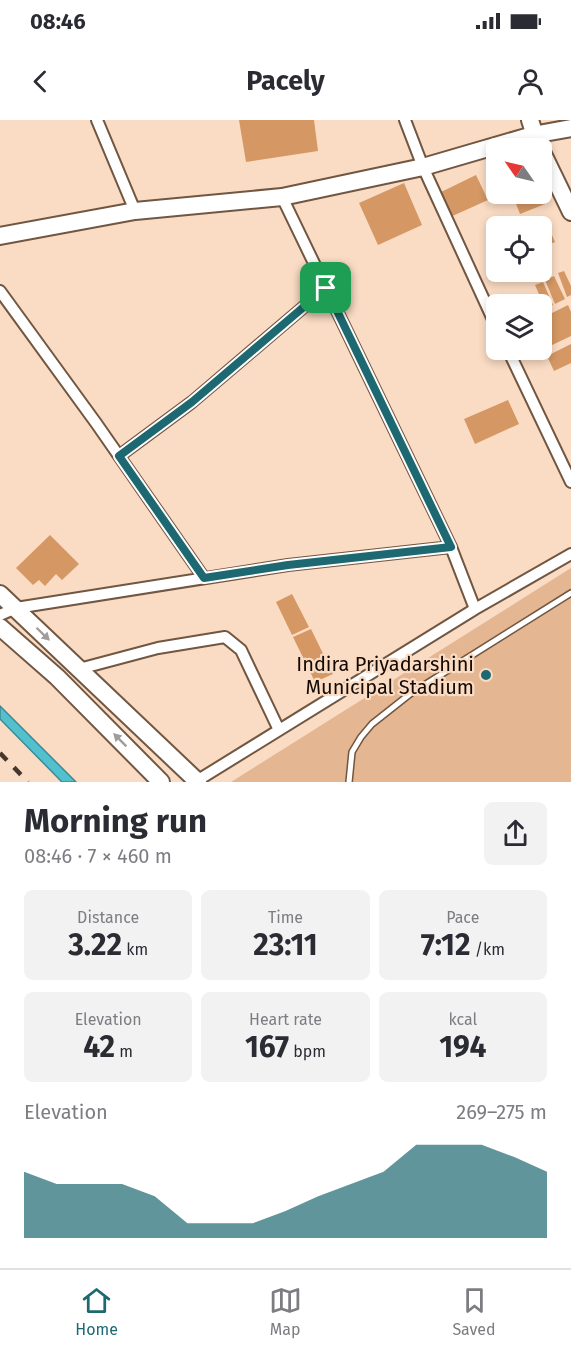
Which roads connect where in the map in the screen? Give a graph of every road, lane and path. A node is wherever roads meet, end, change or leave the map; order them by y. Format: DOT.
graph roads {
  1 [pos="97,120"];
  2 [pos="405,120"];
  3 [pos="571,128"];
  4 [pos="539,138"];
  5 [pos="486,151"];
  6 [pos="423,167"];
  7 [pos="552,172"];
  8 [pos="282,197"];
  9 [pos="135,211"];
  10 [pos="571,212"];
  11 [pos="0,237"];
  12 [pos="326,288"];
  13 [pos="0,291"];
  14 [pos="486,304"];
  15 [pos="513,360"];
  16 [pos="119,456"];
  17 [pos="571,482"];
  18 [pos="451,547"];
  19 [pos="571,554"];
  20 [pos="204,578"];
  21 [pos="571,593"];
  22 [pos="0,594"];
  23 [pos="16,608"];
  24 [pos="475,609"];
  25 [pos="0,615"];
  26 [pos="0,627"];
  27 [pos="79,669"];
  28 [pos="279,730"];
  29 [pos="197,781"];
  30 [pos="160,782"];
  31 [pos="349,782"];
  1 -- 9 [label="street"];
  2 -- 6 [label="street"];
  3 -- 4 [label="street"];
  5 -- 6 [label="street"];
  6 -- 8 [label="street"];
  6 -- 14 [label="street"];
  7 -- 10 [label="street"];
  8 -- 9 [label="street"];
  8 -- 12 [label="street"];
  9 -- 11 [label="street"];
  12 -- 16 [label="street"];
  12 -- 18 [label="street"];
  13 -- 16 [label="street"];
  15 -- 17 [label="street"];
  16 -- 20 [label="street"];
  18 -- 20 [label="street"];
  18 -- 24 [label="street"];
  19 -- 24 [label="street"];
  20 -- 23 [label="street"];
  21 -- 31 [label="lane"];
  22 -- 23 [label="street"];
  23 -- 25 [label="street"];
  23 -- 27 [label="street, one-way"];
  24 -- 28 [label="street"];
  30 -- 26 [label="street, one-way"];
  27 -- 28 [label="street"];
  27 -- 29 [label="street"];
  28 -- 29 [label="street"];
}
